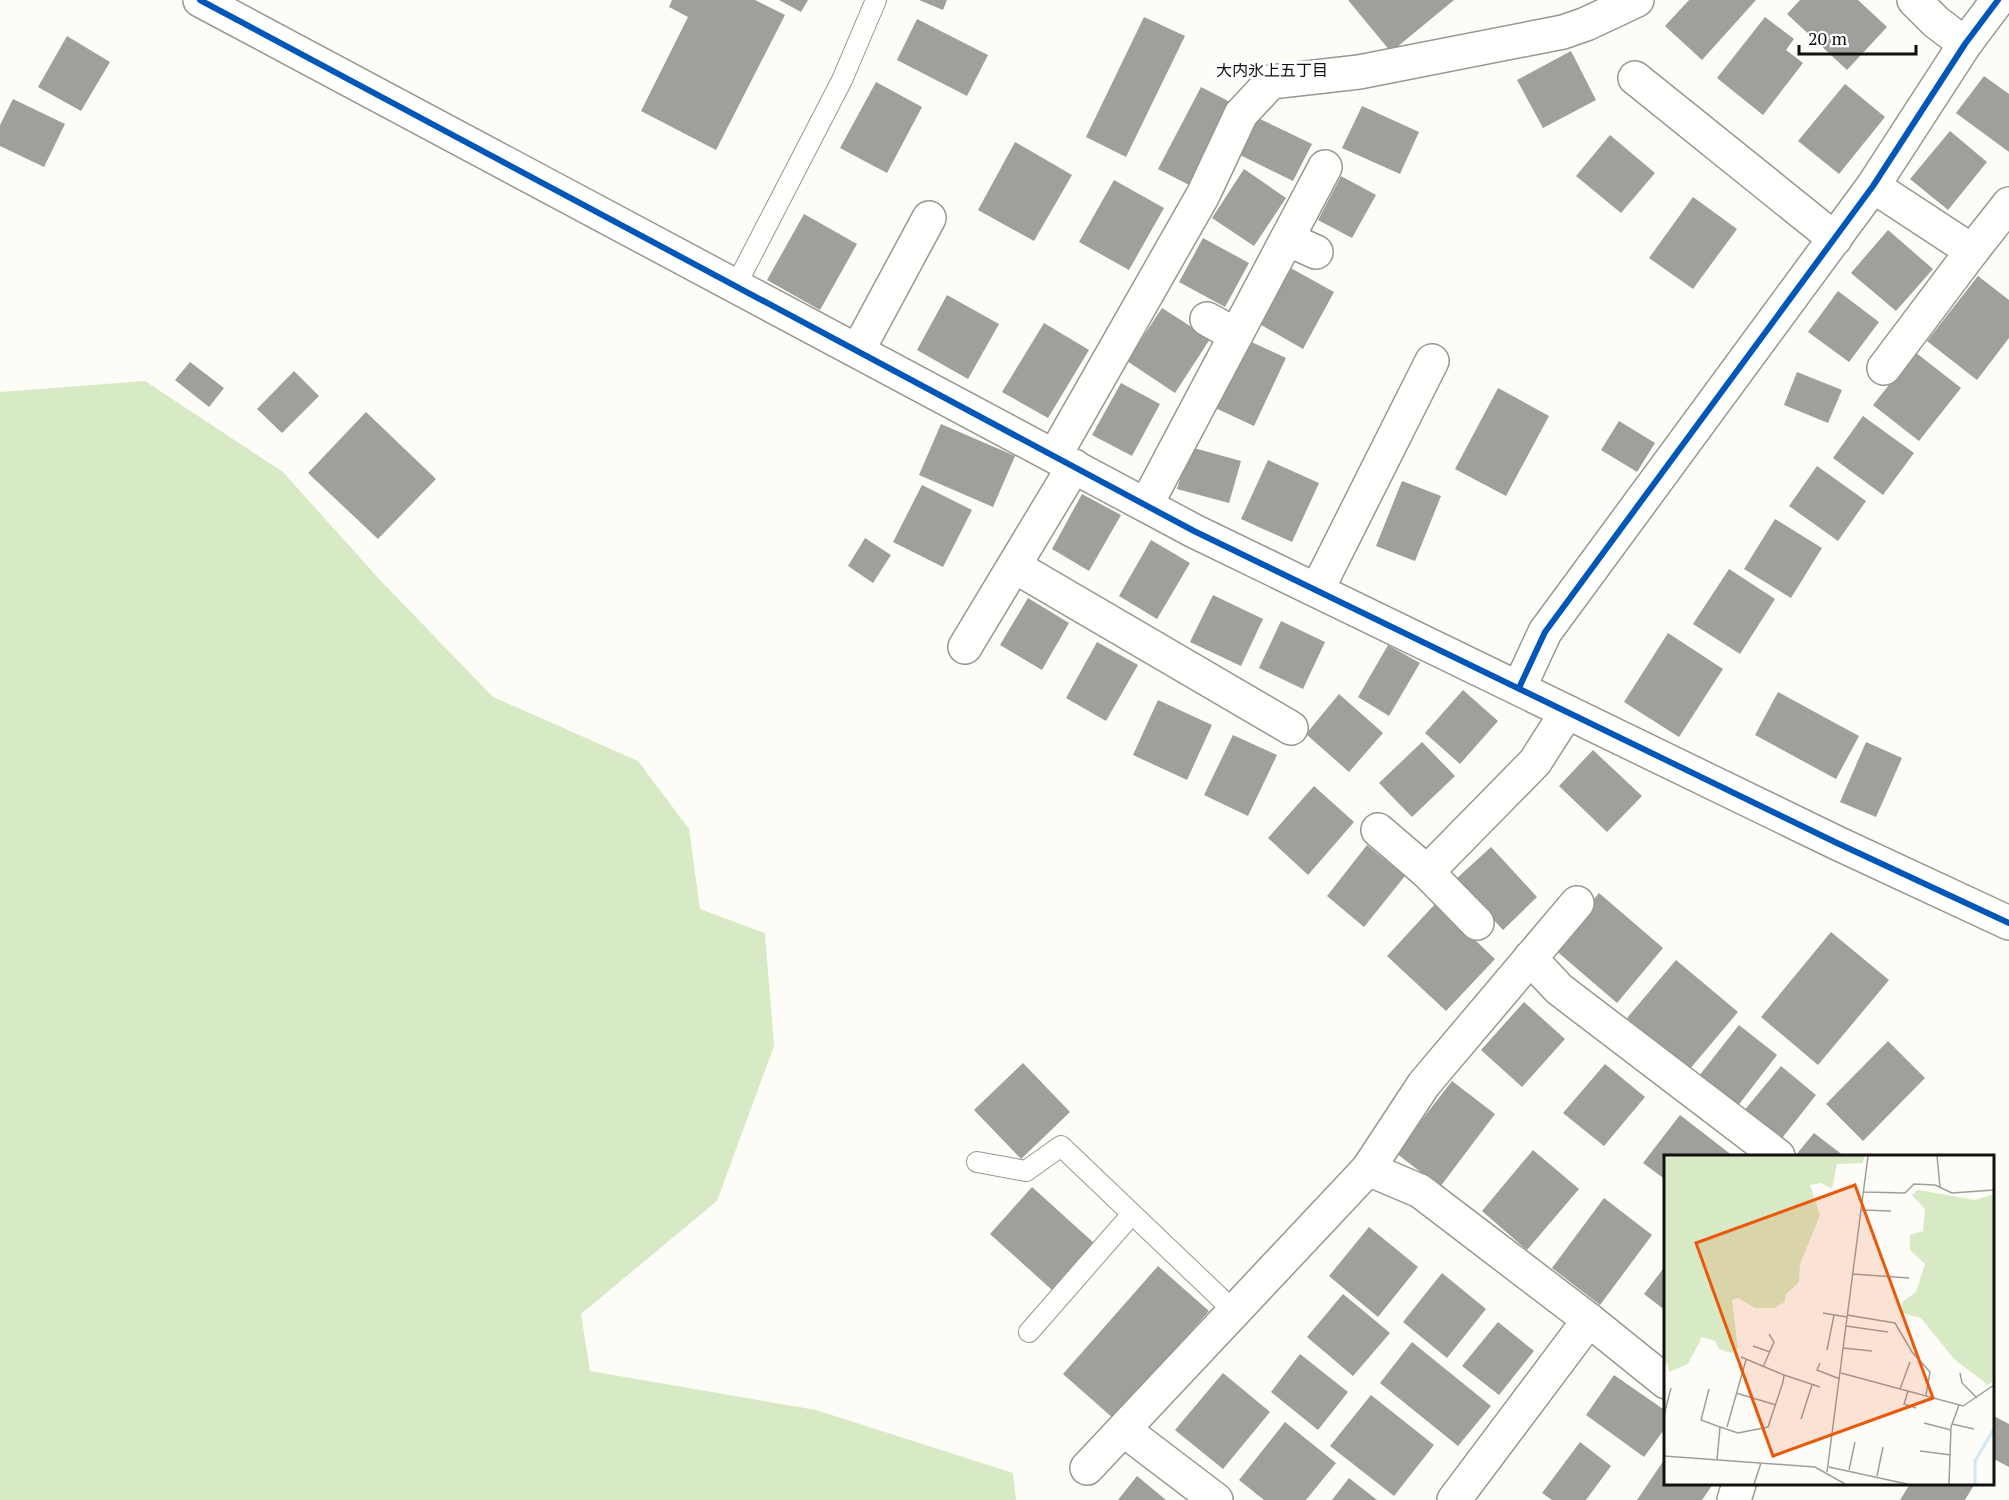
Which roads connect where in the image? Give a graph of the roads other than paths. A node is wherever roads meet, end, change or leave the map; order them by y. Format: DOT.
graph roads {
  1 [pos="200,0"];
  2 [pos="876,0"];
  3 [pos="1637,0"];
  4 [pos="1914,0"];
  5 [pos="1998,0"];
  6 [pos="233,8"];
  7 [pos="1965,44"];
  8 [pos="1635,78"];
  9 [pos="1325,167"];
  10 [pos="1873,186"];
  11 [pos="2009,204"];
  12 [pos="930,219"];
  13 [pos="1834,239"];
  14 [pos="1972,251"];
  15 [pos="736,285"];
  16 [pos="1207,320"];
  17 [pos="1236,335"];
  18 [pos="858,350"];
  19 [pos="1432,361"];
  20 [pos="1884,368"];
  21 [pos="1064,461"];
  22 [pos="1146,505"];
  23 [pos="1014,566"];
  24 [pos="1317,590"];
  25 [pos="965,647"];
  26 [pos="1519,688"];
  27 [pos="1567,712"];
  28 [pos="1291,728"];
  29 [pos="1378,830"];
  30 [pos="1427,872"];
  31 [pos="1577,903"];
  32 [pos="1477,923"];
  33 [pos="2009,923"];
  34 [pos="1530,958"];
  35 [pos="1777,1155"];
  36 [pos="977,1162"];
  37 [pos="1368,1169"];
  38 [pos="1132,1214"];
  39 [pos="1235,1312"];
  40 [pos="1589,1320"];
  41 [pos="1029,1332"];
  42 [pos="1664,1381"];
  43 [pos="1124,1430"];
  44 [pos="1087,1468"];
  45 [pos="1739,1485"];
  46 [pos="1216,1500"];
  47 [pos="1454,1500"];
  48 [pos="1734,1500"];
  1 -- 6 [label="street"];
  2 -- 15 [label="lane"];
  3 -- 21 [label="street"];
  4 -- 7 [label="street"];
  5 -- 7 [label="street"];
  6 -- 15 [label="street"];
  7 -- 10 [label="street"];
  8 -- 13 [label="street"];
  9 -- 17 [label="street"];
  10 -- 13 [label="street"];
  10 -- 14 [label="street"];
  11 -- 14 [label="street"];
  12 -- 18 [label="street"];
  13 -- 26 [label="street"];
  14 -- 20 [label="street"];
  15 -- 18 [label="street"];
  16 -- 17 [label="street"];
  17 -- 22 [label="street"];
  18 -- 21 [label="street"];
  19 -- 24 [label="street"];
  21 -- 22 [label="street"];
  21 -- 23 [label="street"];
  22 -- 24 [label="street"];
  23 -- 25 [label="street"];
  23 -- 28 [label="street"];
  24 -- 26 [label="street"];
  26 -- 27 [label="street"];
  27 -- 30 [label="street"];
  27 -- 33 [label="street"];
  29 -- 30 [label="street"];
  30 -- 32 [label="street"];
  31 -- 34 [label="street"];
  34 -- 35 [label="street"];
  34 -- 37 [label="street"];
  36 -- 38 [label="lane"];
  37 -- 39 [label="street"];
  37 -- 40 [label="street"];
  38 -- 39 [label="lane"];
  38 -- 41 [label="lane"];
  39 -- 43 [label="street"];
  40 -- 42 [label="street"];
  40 -- 47 [label="street"];
  43 -- 44 [label="street"];
  43 -- 46 [label="street"];
  45 -- 48 [label="street"];
}
